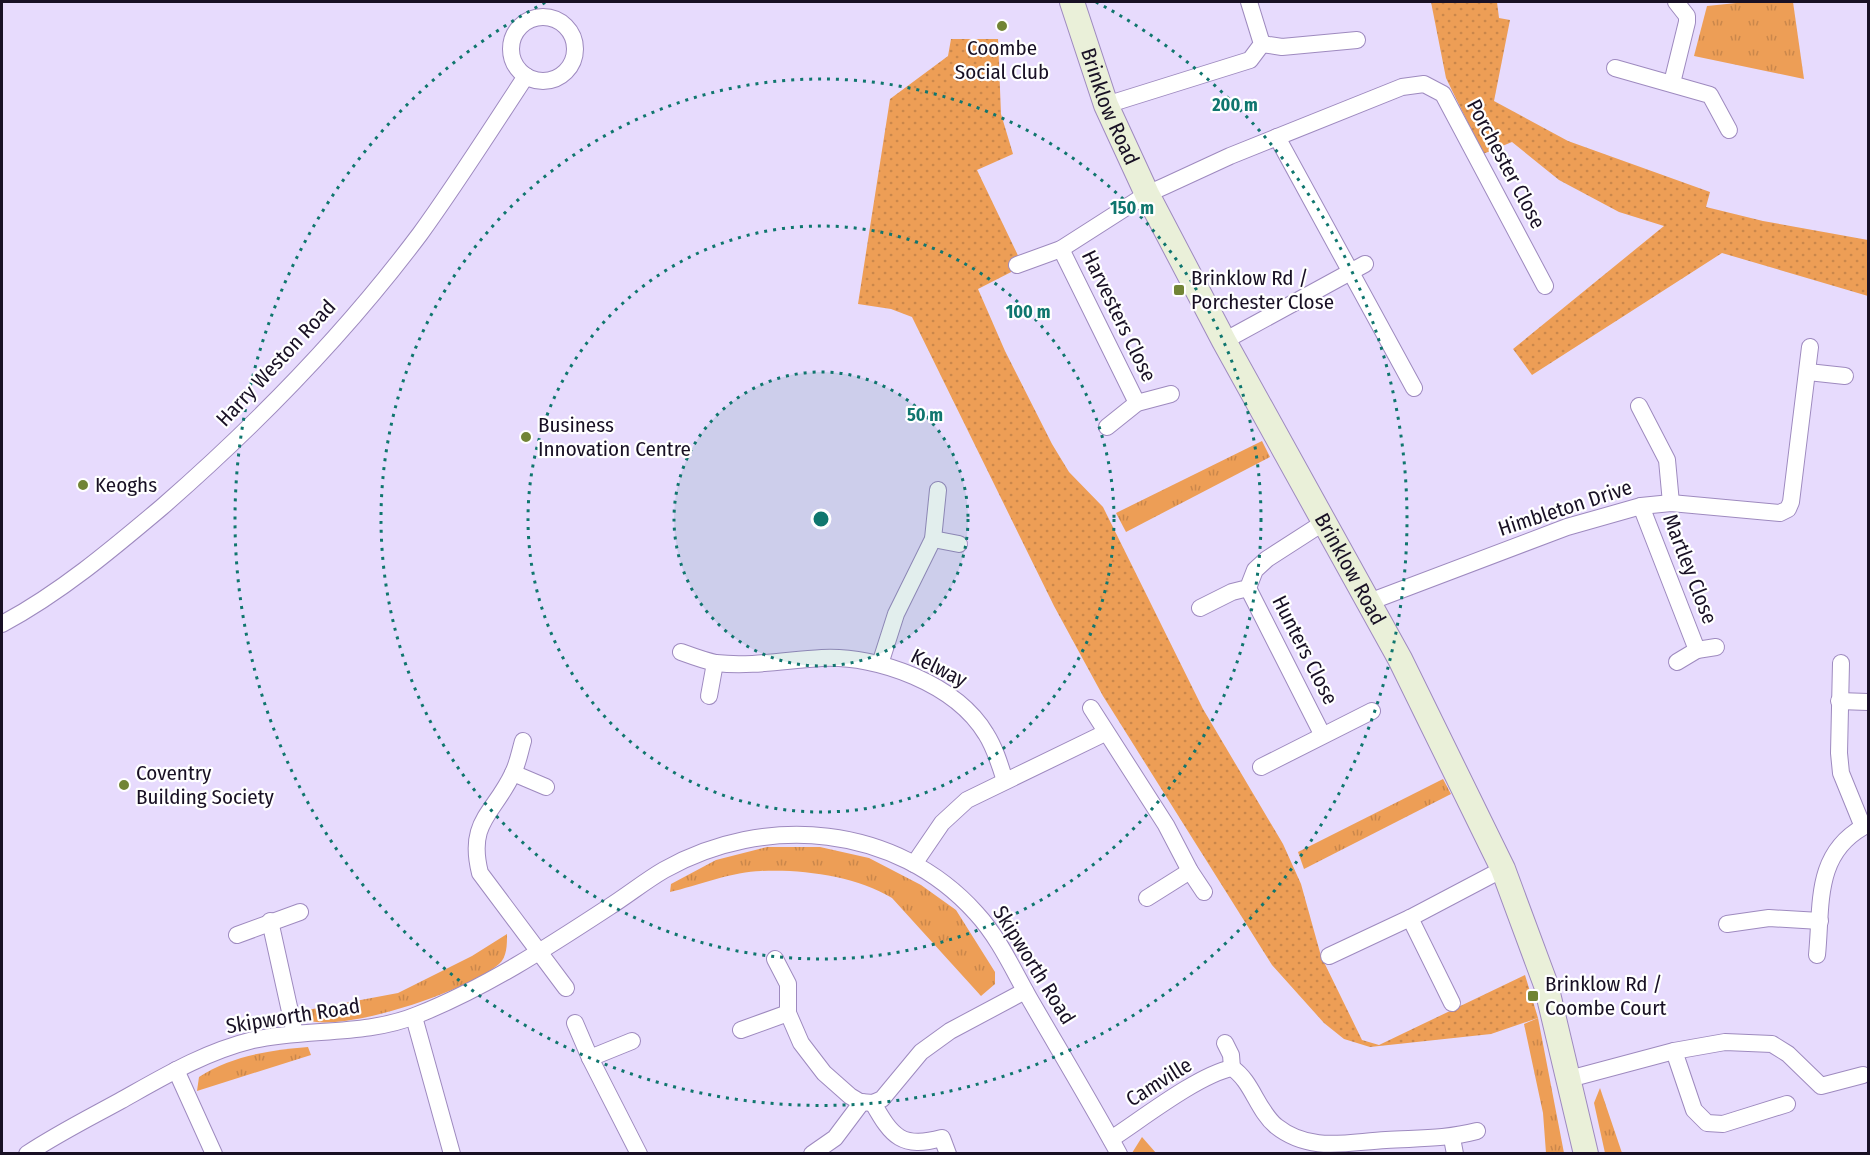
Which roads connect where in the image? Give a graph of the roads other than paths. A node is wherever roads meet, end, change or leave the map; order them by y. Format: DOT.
graph roads {
  1 [pos="1072,2"];
  2 [pos="1249,2"];
  3 [pos="1676,2"];
  4 [pos="1357,40"];
  5 [pos="1262,44"];
  6 [pos="1615,68"];
  7 [pos="526,76"];
  8 [pos="1672,83"];
  9 [pos="1106,105"];
  10 [pos="1729,130"];
  11 [pos="1276,137"];
  12 [pos="1147,194"];
  13 [pos="1061,249"];
  14 [pos="1365,264"];
  15 [pos="1017,265"];
  16 [pos="1350,273"];
  17 [pos="1545,286"];
  18 [pos="1224,341"];
  19 [pos="1810,347"];
  20 [pos="1808,372"];
  21 [pos="1845,376"];
  22 [pos="1414,388"];
  23 [pos="1171,394"];
  24 [pos="1137,403"];
  25 [pos="1639,406"];
  26 [pos="1107,427"];
  27 [pos="938,490"];
  28 [pos="1671,503"];
  29 [pos="1641,506"];
  30 [pos="1326,521"];
  31 [pos="933,539"];
  32 [pos="959,544"];
  33 [pos="1248,588"];
  34 [pos="1369,602"];
  35 [pos="1200,608"];
  36 [pos="2,624"];
  37 [pos="1716,647"];
  38 [pos="1697,650"];
  39 [pos="681,652"];
  40 [pos="1677,662"];
  41 [pos="715,663"];
  42 [pos="1841,663"];
  43 [pos="880,664"];
  44 [pos="709,696"];
  45 [pos="1839,701"];
  46 [pos="1869,702"];
  47 [pos="1091,708"];
  48 [pos="1372,711"];
  49 [pos="1105,733"];
  50 [pos="1322,734"];
  51 [pos="524,741"];
  52 [pos="1261,767"];
  53 [pos="513,773"];
  54 [pos="1005,781"];
  55 [pos="546,788"];
  56 [pos="1866,826"];
  57 [pos="914,864"];
  58 [pos="1503,869"];
  59 [pos="1190,871"];
  60 [pos="1204,892"];
  61 [pos="1147,898"];
  62 [pos="300,912"];
  63 [pos="1410,918"];
  64 [pos="270,921"];
  65 [pos="1820,921"];
  66 [pos="1727,924"];
  67 [pos="237,935"];
  68 [pos="538,951"];
  69 [pos="1817,955"];
  70 [pos="1329,956"];
  71 [pos="775,959"];
  72 [pos="566,988"];
  73 [pos="1025,991"];
  74 [pos="1452,1003"];
  75 [pos="788,1013"];
  76 [pos="414,1017"];
  77 [pos="576,1023"];
  78 [pos="741,1030"];
  79 [pos="295,1034"];
  80 [pos="632,1041"];
  81 [pos="1225,1043"];
  82 [pos="1674,1051"];
  83 [pos="590,1059"];
  84 [pos="1232,1068"];
  85 [pos="176,1070"];
  86 [pos="1863,1075"];
  87 [pos="1569,1079"];
  88 [pos="868,1102"];
  89 [pos="1787,1104"];
  90 [pos="1477,1131"];
  91 [pos="1115,1146"];
  92 [pos="1454,1146"];
  93 [pos="1346,1149"];
  94 [pos="27,1154"];
  95 [pos="214,1154"];
  96 [pos="452,1154"];
  97 [pos="639,1154"];
  98 [pos="812,1154"];
  99 [pos="948,1154"];
  100 [pos="1586,1154"];
  1 -- 9 [label="main road, Brinklow Road"];
  2 -- 5 [label="street"];
  3 -- 8 [label="street"];
  4 -- 5 [label="street"];
  5 -- 9 [label="street"];
  6 -- 8 [label="street"];
  7 -- 36 [label="street, Harry Weston Road"];
  8 -- 10 [label="street"];
  9 -- 12 [label="main road, Brinklow Road"];
  11 -- 12 [label="street, Porchester Close"];
  11 -- 16 [label="street"];
  11 -- 17 [label="street, Porchester Close"];
  12 -- 13 [label="street, Harvesters Close"];
  12 -- 18 [label="main road, Brinklow Road"];
  13 -- 15 [label="street, Harvesters Close"];
  13 -- 24 [label="street, Harvesters Close"];
  14 -- 16 [label="street"];
  16 -- 18 [label="street"];
  16 -- 22 [label="street"];
  18 -- 30 [label="main road, Brinklow Road"];
  19 -- 20 [label="street, Himbleton Drive"];
  20 -- 21 [label="street"];
  20 -- 28 [label="street, Himbleton Drive"];
  23 -- 24 [label="street, Harvesters Close"];
  24 -- 26 [label="street, Harvesters Close"];
  25 -- 28 [label="street"];
  27 -- 31 [label="street, Kelway"];
  28 -- 29 [label="street, Himbleton Drive"];
  29 -- 34 [label="street, Himbleton Drive"];
  29 -- 38 [label="street, Martley Close"];
  30 -- 33 [label="street, Hunters Close"];
  30 -- 34 [label="main road, Brinklow Road"];
  31 -- 32 [label="street"];
  31 -- 43 [label="street, Kelway"];
  33 -- 35 [label="street, Hunters Close"];
  33 -- 50 [label="street, Hunters Close"];
  34 -- 58 [label="main road, Brinklow Road"];
  37 -- 38 [label="street, Martley Close"];
  38 -- 40 [label="street, Martley Close"];
  39 -- 41 [label="street, Kelway"];
  41 -- 43 [label="street, Kelway"];
  41 -- 44 [label="street"];
  42 -- 45 [label="street"];
  43 -- 54 [label="street, Kelway"];
  45 -- 46 [label="street"];
  45 -- 56 [label="street"];
  47 -- 49 [label="street"];
  48 -- 50 [label="street, Hunters Close"];
  49 -- 54 [label="street"];
  49 -- 59 [label="street"];
  50 -- 52 [label="street, Hunters Close"];
  51 -- 53 [label="street"];
  53 -- 55 [label="street"];
  53 -- 68 [label="street"];
  54 -- 57 [label="street"];
  56 -- 65 [label="street"];
  57 -- 68 [label="street, Skipworth Road"];
  57 -- 73 [label="street, Skipworth Road"];
  58 -- 63 [label="street"];
  58 -- 87 [label="main road, Brinklow Road"];
  59 -- 60 [label="street"];
  59 -- 61 [label="street"];
  62 -- 64 [label="street"];
  63 -- 70 [label="street"];
  63 -- 74 [label="street"];
  64 -- 67 [label="street"];
  64 -- 79 [label="street"];
  65 -- 66 [label="street"];
  65 -- 69 [label="street"];
  68 -- 72 [label="street"];
  68 -- 76 [label="street, Skipworth Road"];
  71 -- 75 [label="street"];
  73 -- 88 [label="street"];
  73 -- 91 [label="street, Skipworth Road"];
  75 -- 78 [label="street"];
  75 -- 88 [label="street"];
  76 -- 79 [label="street, Skipworth Road"];
  76 -- 96 [label="street"];
  77 -- 83 [label="street"];
  79 -- 85 [label="street, Skipworth Road"];
  80 -- 83 [label="street"];
  81 -- 84 [label="street"];
  82 -- 86 [label="street"];
  82 -- 87 [label="street"];
  82 -- 89 [label="street"];
  83 -- 97 [label="street"];
  84 -- 91 [label="street, Camville"];
  84 -- 93 [label="street"];
  85 -- 94 [label="street, Skipworth Road"];
  85 -- 95 [label="street"];
  87 -- 100 [label="main road, Brinklow Road"];
  88 -- 98 [label="street"];
  88 -- 99 [label="street"];
  90 -- 92 [label="street"];
  92 -- 93 [label="street"];
}
